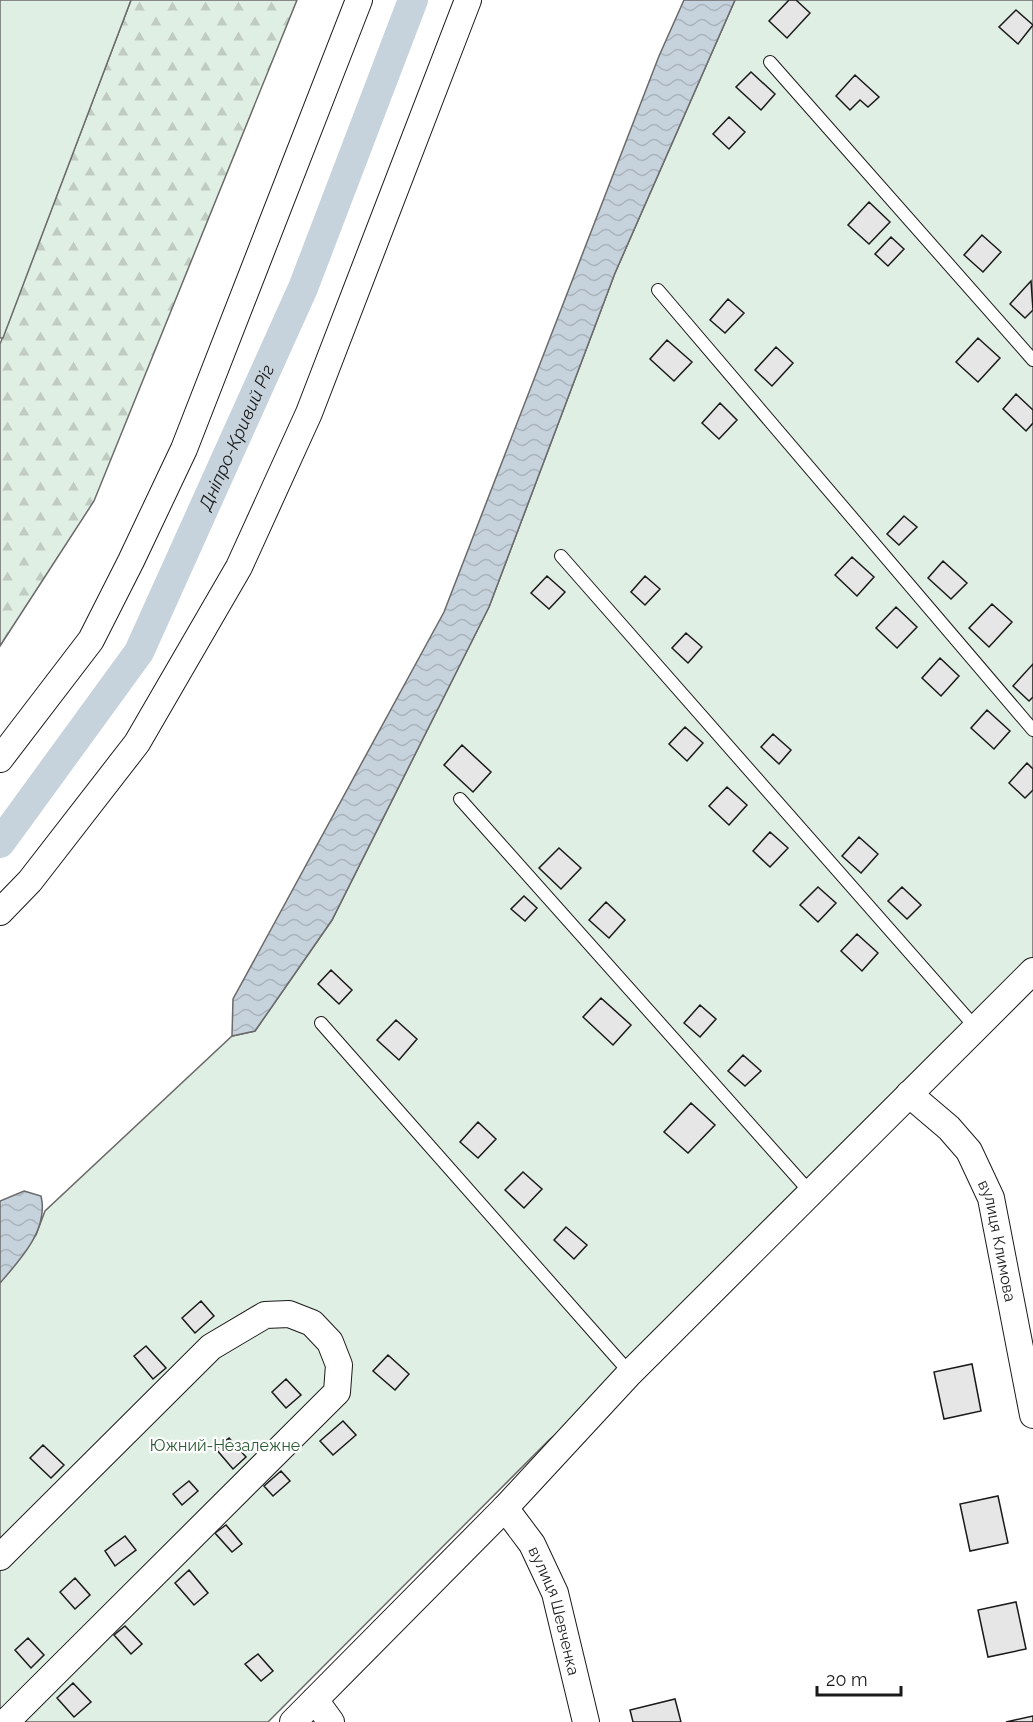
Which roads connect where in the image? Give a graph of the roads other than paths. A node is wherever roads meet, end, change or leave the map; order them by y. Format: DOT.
graph roads {
  1 [pos="358,0"];
  2 [pos="468,0"];
  3 [pos="770,62"];
  4 [pos="658,290"];
  5 [pos="1033,360"];
  6 [pos="561,556"];
  7 [pos="1033,730"];
  8 [pos="0,759"];
  9 [pos="460,799"];
  10 [pos="0,912"];
  11 [pos="1033,970"];
  12 [pos="321,1023"];
  13 [pos="976,1028"];
  14 [pos="909,1094"];
  15 [pos="811,1193"];
  16 [pos="630,1373"];
  17 [pos="1033,1415"];
  18 [pos="505,1508"];
  19 [pos="0,1557"];
  20 [pos="315,1700"];
  21 [pos="6,1722"];
  22 [pos="293,1722"];
  23 [pos="331,1722"];
  24 [pos="586,1722"];
  1 -- 8 [label="street"];
  2 -- 10 [label="street"];
  3 -- 5 [label="lane"];
  4 -- 7 [label="lane"];
  6 -- 13 [label="lane"];
  9 -- 15 [label="lane"];
  11 -- 13 [label="street"];
  12 -- 16 [label="lane"];
  13 -- 14 [label="street"];
  14 -- 15 [label="street"];
  14 -- 17 [label="street, вулиця Климова"];
  15 -- 16 [label="street"];
  16 -- 18 [label="street"];
  18 -- 20 [label="street"];
  18 -- 24 [label="street, вулиця Шевченка"];
  19 -- 21 [label="street"];
  20 -- 22 [label="street"];
  20 -- 23 [label="street"];
}
